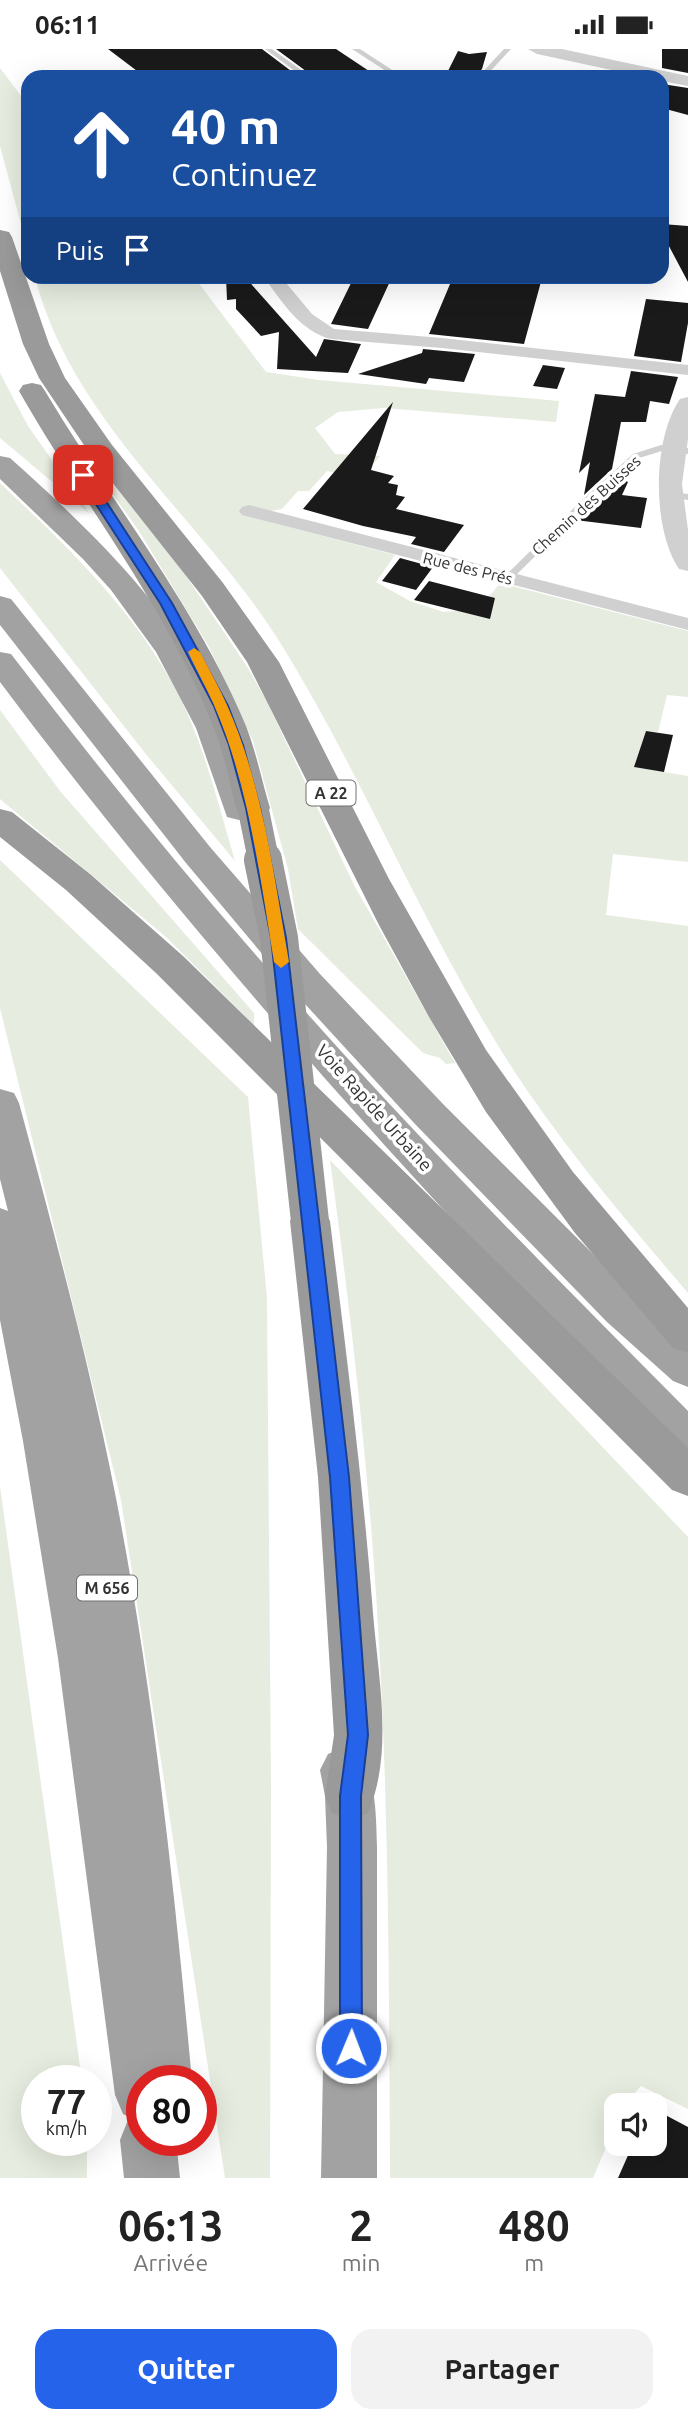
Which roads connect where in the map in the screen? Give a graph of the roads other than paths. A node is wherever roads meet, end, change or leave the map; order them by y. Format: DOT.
graph roads {
  1 [pos="268,49"];
  2 [pos="355,49"];
  3 [pos="508,49"];
  4 [pos="537,49"];
  5 [pos="298,70"];
  6 [pos="389,70"];
  7 [pos="488,70"];
  8 [pos="636,70"];
  9 [pos="669,77"];
  10 [pos="688,81"];
  11 [pos="0,237"];
  12 [pos="278,284"];
  13 [pos="0,286"];
  14 [pos="688,370"];
  15 [pos="688,404"];
  16 [pos="680,450"];
  17 [pos="0,464"];
  18 [pos="679,496"];
  19 [pos="248,511"];
  20 [pos="688,564"];
  21 [pos="508,578"];
  22 [pos="0,605"];
  23 [pos="688,624"];
  24 [pos="0,661"];
  25 [pos="246,809"];
  26 [pos="0,820"];
  27 [pos="0,1103"];
  28 [pos="0,1224"];
  29 [pos="688,1336"];
  30 [pos="688,1369"];
  31 [pos="688,1440"];
  32 [pos="688,1476"];
  33 [pos="138,2065"];
  34 [pos="164,2065"];
  35 [pos="150,2156"];
  36 [pos="168,2156"];
  37 [pos="152,2178"];
  38 [pos="169,2178"];
  39 [pos="349,2178"];
  1 -- 5 [label="lane"];
  2 -- 6 [label="lane"];
  3 -- 7 [label="lane"];
  4 -- 8 [label="street"];
  9 -- 10 [label="street"];
  11 -- 29 [label="highway, A 22"];
  12 -- 14 [label="street"];
  13 -- 25 [label="highway"];
  15 -- 16 [label="street"];
  16 -- 18 [label="street"];
  16 -- 21 [label="lane, Chemin des Buisses"];
  17 -- 25 [label="highway"];
  18 -- 20 [label="street"];
  19 -- 21 [label="street, Rue des Prés"];
  21 -- 23 [label="street, Rue des Prés"];
  22 -- 30 [label="highway, Voie Rapide Urbaine"];
  24 -- 31 [label="highway, Voie Rapide Urbaine"];
  25 -- 39 [label="highway, bridge"];
  26 -- 32 [label="highway"];
  27 -- 34 [label="highway, M 656"];
  28 -- 33 [label="highway"];
  35 -- 37 [label="highway"];
  36 -- 38 [label="highway"];
}
